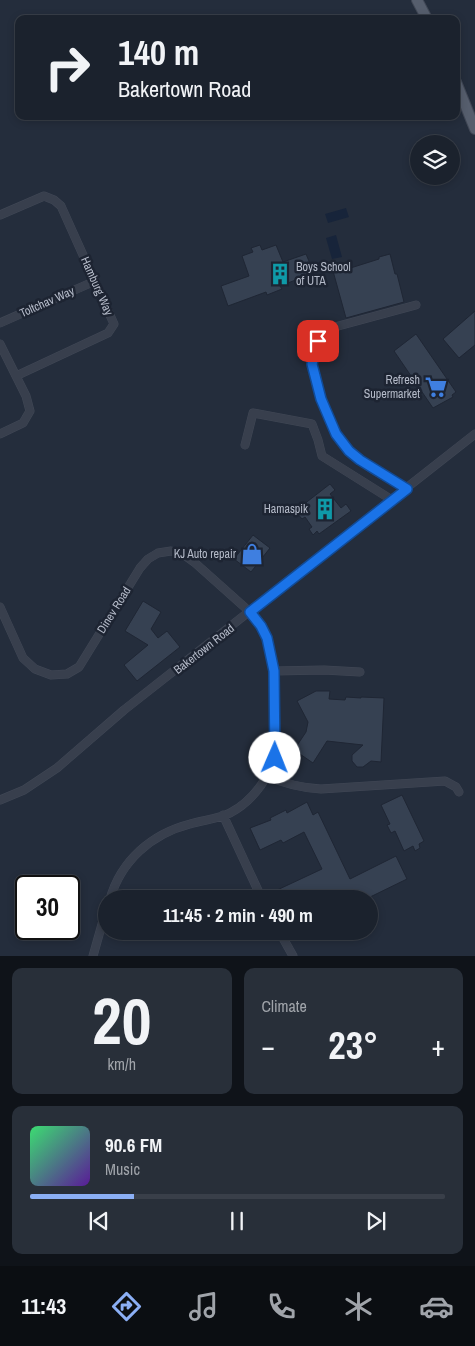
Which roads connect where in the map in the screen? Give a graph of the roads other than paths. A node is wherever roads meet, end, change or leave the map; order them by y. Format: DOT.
graph roads {
  1 [pos="417,0"];
  2 [pos="425,15"];
  3 [pos="460,92"];
  4 [pos="475,129"];
  5 [pos="0,215"];
  6 [pos="95,281"];
  7 [pos="416,305"];
  8 [pos="0,323"];
  9 [pos="0,344"];
  10 [pos="16,376"];
  11 [pos="0,434"];
  12 [pos="475,434"];
  13 [pos="245,445"];
  14 [pos="407,489"];
  15 [pos="392,500"];
  16 [pos="0,607"];
  17 [pos="250,612"];
  18 [pos="274,671"];
  19 [pos="360,672"];
  20 [pos="267,776"];
  21 [pos="459,792"];
  22 [pos="0,800"];
  23 [pos="223,815"];
  24 [pos="113,890"];
  25 [pos="258,890"];
  26 [pos="98,938"];
  27 [pos="284,940"];
  28 [pos="291,955"];
  29 [pos="93,956"];
  1 -- 2 [label="main road"];
  3 -- 4 [label="main road"];
  5 -- 6 [label="street, Hamburg Way"];
  6 -- 8 [label="street, Toltchav Way"];
  6 -- 10 [label="street, Hamburg Way"];
  7 -- 14 [label="street"];
  9 -- 10 [label="street"];
  10 -- 11 [label="street"];
  12 -- 14 [label="street, Bakertown Road"];
  13 -- 15 [label="street"];
  14 -- 15 [label="street, Bakertown Road"];
  15 -- 17 [label="street, Bakertown Road"];
  16 -- 17 [label="street, Dinev Road"];
  17 -- 18 [label="street, Dinev Road"];
  17 -- 22 [label="street, Bakertown Road"];
  18 -- 19 [label="street"];
  18 -- 20 [label="street, Dinev Road"];
  20 -- 21 [label="street"];
  20 -- 23 [label="street"];
  23 -- 24 [label="street"];
  23 -- 25 [label="street"];
  26 -- 29 [label="street"];
  27 -- 28 [label="street"];
}
